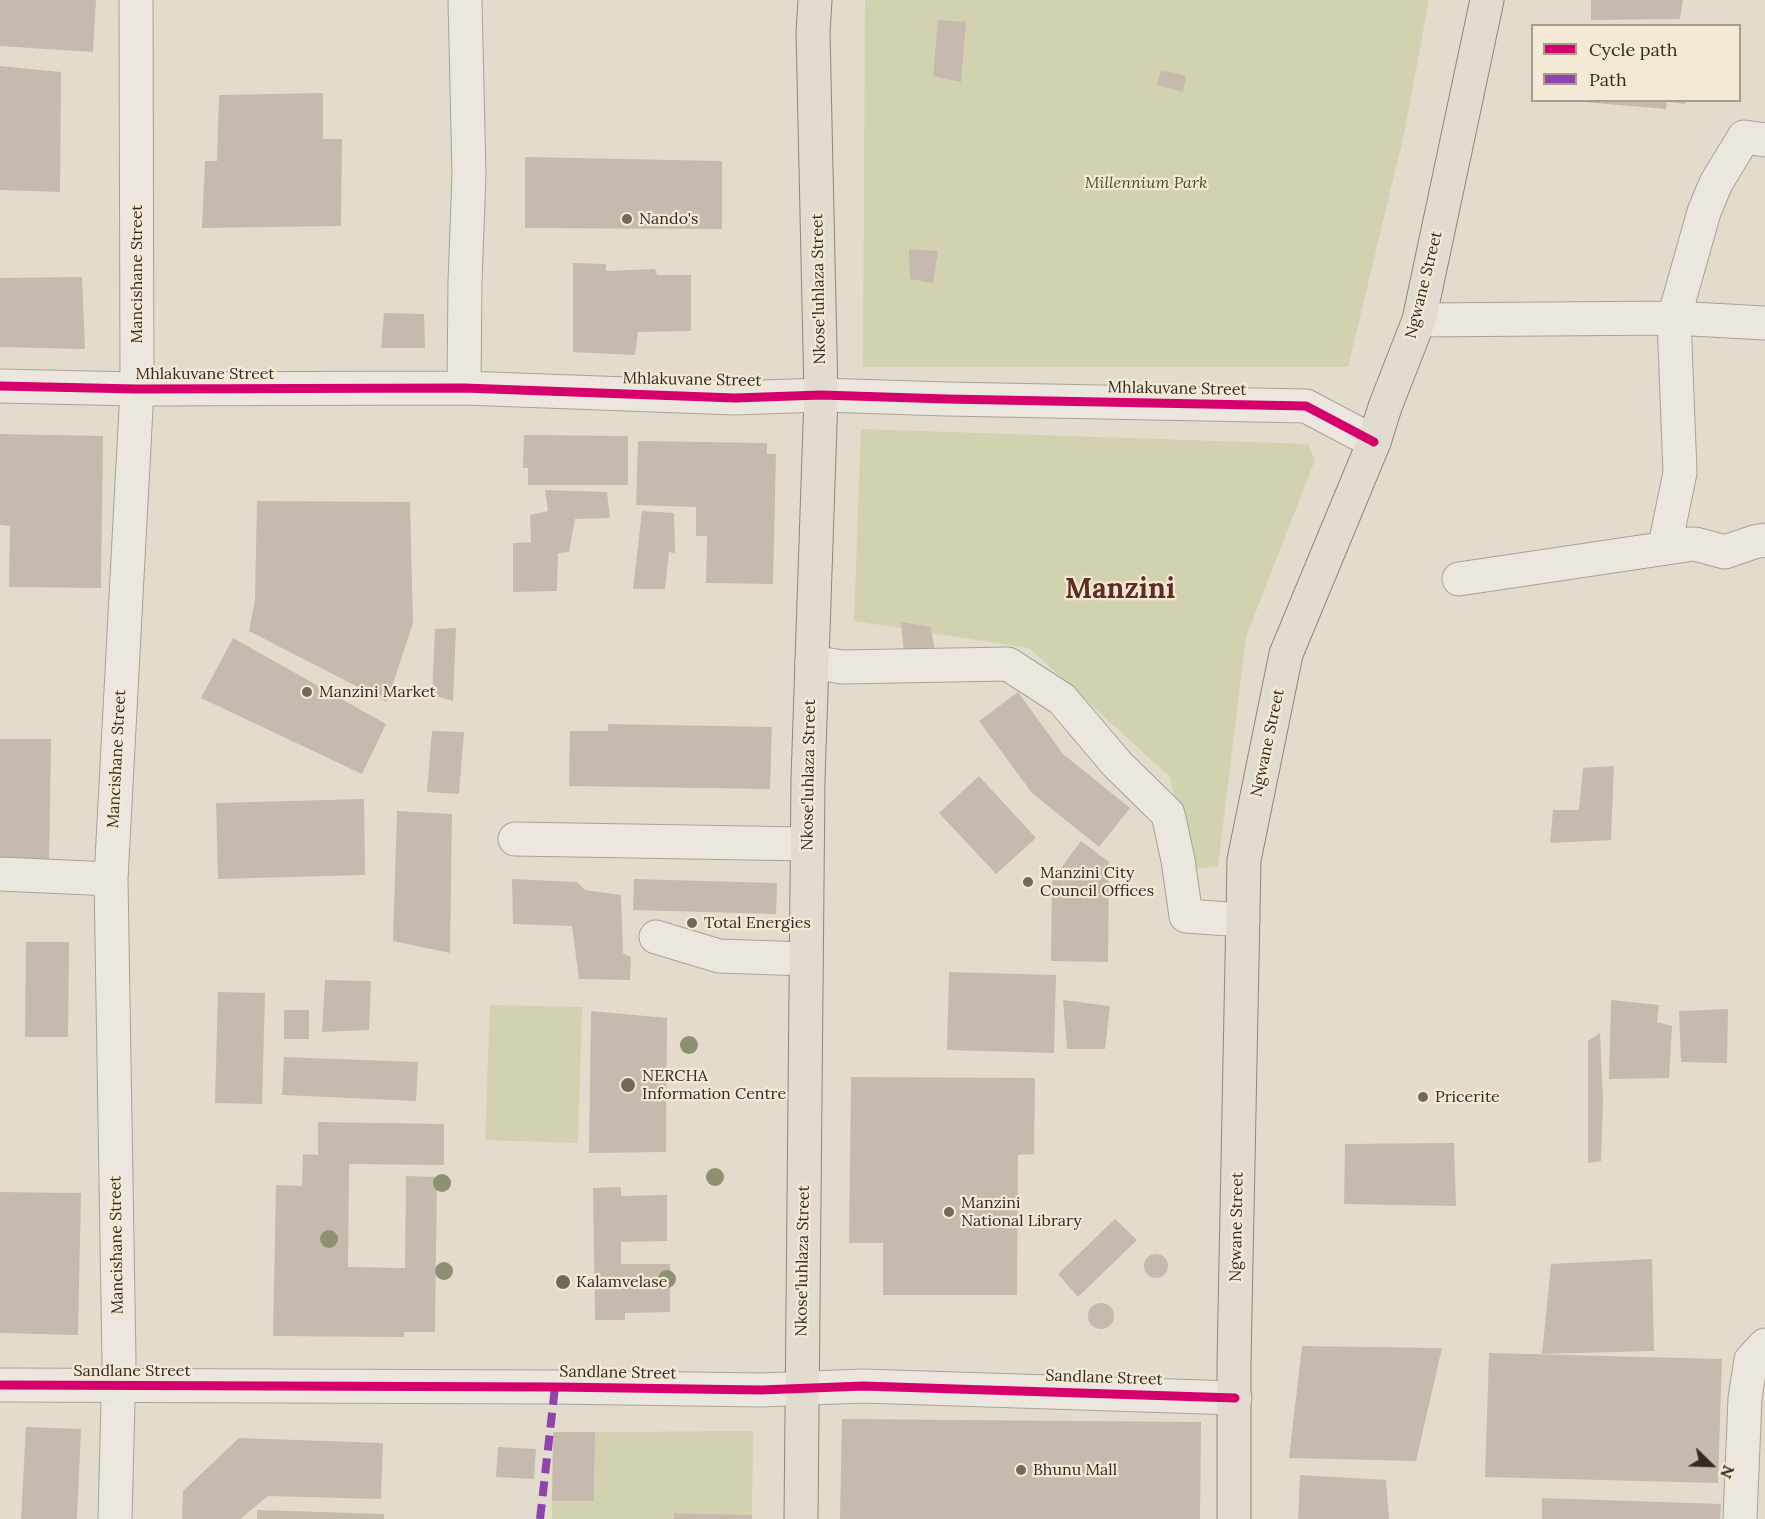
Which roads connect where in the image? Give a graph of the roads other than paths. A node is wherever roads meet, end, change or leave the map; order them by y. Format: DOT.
graph roads {
  1 [pos="136,0"];
  2 [pos="465,0"];
  3 [pos="1487,0"];
  4 [pos="814,16"];
  5 [pos="1765,140"];
  6 [pos="1674,318"];
  7 [pos="1419,320"];
  8 [pos="1765,323"];
  9 [pos="0,386"];
  10 [pos="464,388"];
  11 [pos="137,389"];
  12 [pos="821,395"];
  13 [pos="1374,442"];
  14 [pos="1765,540"];
  15 [pos="1695,543"];
  16 [pos="1459,579"];
  17 [pos="812,662"];
  18 [pos="515,839"];
  19 [pos="807,844"];
  20 [pos="0,874"];
  21 [pos="111,879"];
  22 [pos="1243,920"];
  23 [pos="656,937"];
  24 [pos="806,959"];
  25 [pos="1765,1345"];
  26 [pos="0,1385"];
  27 [pos="119,1386"];
  28 [pos="801,1388"];
  29 [pos="1235,1398"];
  30 [pos="1749,1509"];
  31 [pos="115,1519"];
  32 [pos="801,1519"];
  33 [pos="1234,1519"];
  1 -- 11 [label="street, Mancishane Street"];
  2 -- 10 [label="street"];
  3 -- 7 [label="main road, Ngwane Street"];
  4 -- 12 [label="main road, Nkose'luhlaza Street"];
  5 -- 6 [label="street"];
  6 -- 7 [label="street"];
  6 -- 8 [label="street"];
  6 -- 15 [label="street"];
  7 -- 13 [label="main road, Ngwane Street"];
  9 -- 11 [label="street, Mhlakuvane Street"];
  10 -- 11 [label="street, Mhlakuvane Street"];
  10 -- 12 [label="street, Mhlakuvane Street"];
  11 -- 21 [label="street, Mancishane Street"];
  12 -- 13 [label="street, Mhlakuvane Street"];
  12 -- 17 [label="main road, Nkose'luhlaza Street"];
  13 -- 22 [label="main road, Ngwane Street"];
  14 -- 15 [label="street"];
  15 -- 16 [label="street"];
  17 -- 19 [label="main road, Nkose'luhlaza Street"];
  17 -- 22 [label="street"];
  18 -- 19 [label="street"];
  19 -- 24 [label="main road, Nkose'luhlaza Street"];
  20 -- 21 [label="street"];
  21 -- 27 [label="street, Mancishane Street"];
  22 -- 29 [label="main road, Ngwane Street"];
  23 -- 24 [label="street"];
  24 -- 28 [label="main road, Nkose'luhlaza Street"];
  25 -- 30 [label="street"];
  26 -- 27 [label="street, Sandlane Street"];
  27 -- 28 [label="street, Sandlane Street"];
  27 -- 31 [label="street, Mancishane Street"];
  28 -- 29 [label="street, Sandlane Street"];
  28 -- 32 [label="main road, Nkose'luhlaza Street"];
  29 -- 33 [label="main road, Ngwane Street"];
}
